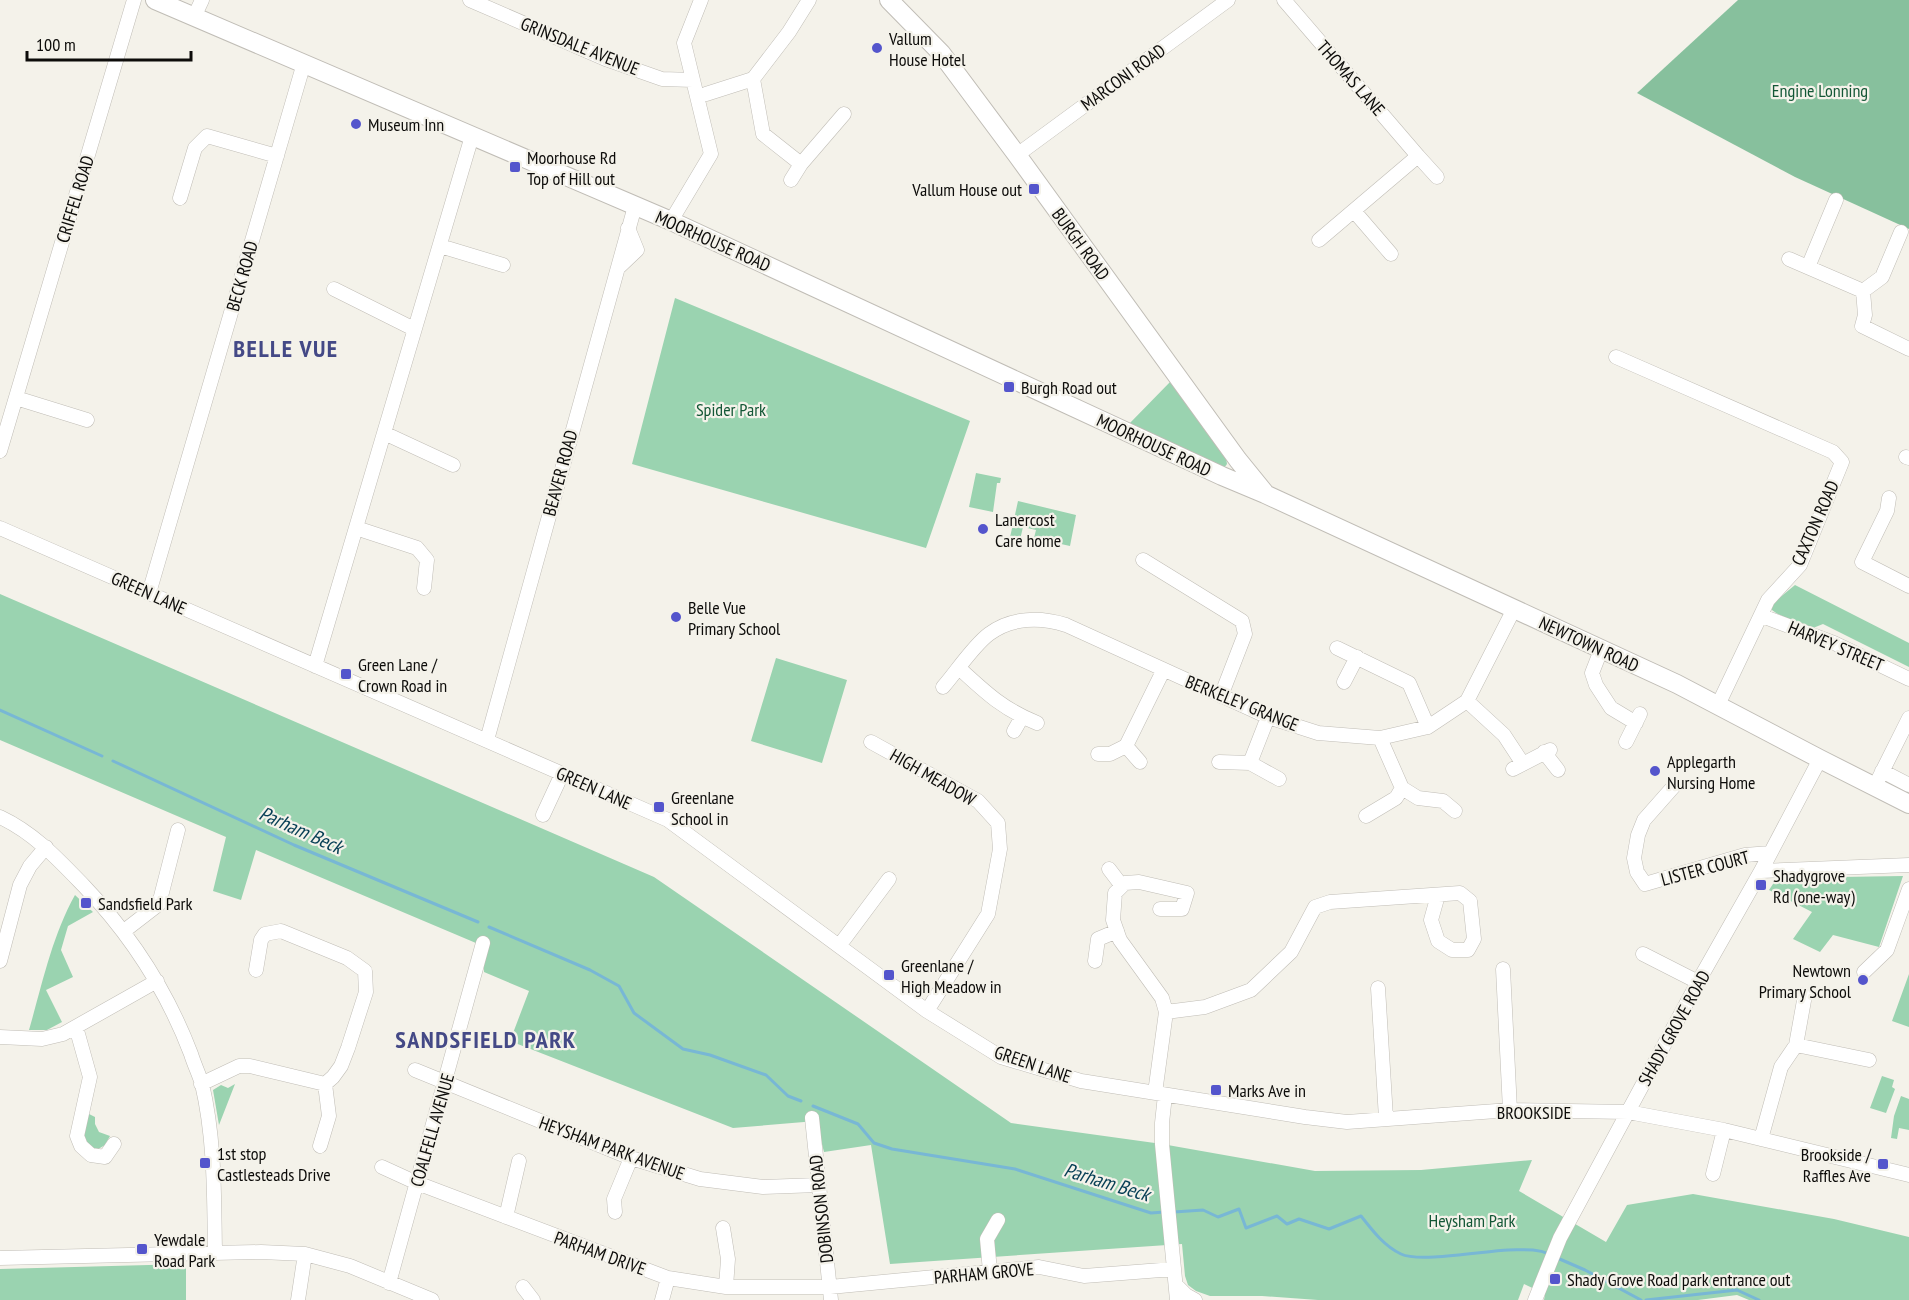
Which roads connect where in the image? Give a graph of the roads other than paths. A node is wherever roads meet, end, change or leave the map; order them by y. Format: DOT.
graph roads {
  1 [pos="135,0"];
  2 [pos="155,0"];
  3 [pos="202,0"];
  4 [pos="470,0"];
  5 [pos="701,0"];
  6 [pos="809,0"];
  7 [pos="889,0"];
  8 [pos="1228,0"];
  9 [pos="1284,0"];
  10 [pos="194,17"];
  11 [pos="304,63"];
  12 [pos="753,79"];
  13 [pos="693,80"];
  14 [pos="706,94"];
  15 [pos="844,114"];
  16 [pos="472,135"];
  17 [pos="1017,155"];
  18 [pos="277,156"];
  19 [pos="1418,156"];
  20 [pos="801,164"];
  21 [pos="1437,177"];
  22 [pos="790,180"];
  23 [pos="180,198"];
  24 [pos="1836,200"];
  25 [pos="634,206"];
  26 [pos="1354,211"];
  27 [pos="671,221"];
  28 [pos="1901,232"];
  29 [pos="1319,240"];
  30 [pos="440,246"];
  31 [pos="1391,254"];
  32 [pos="1789,259"];
  33 [pos="503,265"];
  34 [pos="1808,267"];
  35 [pos="334,289"];
  36 [pos="1863,291"];
  37 [pos="414,329"];
  38 [pos="1909,349"];
  39 [pos="1616,357"];
  40 [pos="16,398"];
  41 [pos="87,420"];
  42 [pos="384,433"];
  43 [pos="0,451"];
  44 [pos="1238,460"];
  45 [pos="453,465"];
  46 [pos="1222,476"];
  47 [pos="1265,494"];
  48 [pos="1889,498"];
  49 [pos="0,528"];
  50 [pos="356,528"];
  51 [pos="1143,560"];
  52 [pos="1909,586"];
  53 [pos="424,588"];
  54 [pos="149,593"];
  55 [pos="1514,609"];
  56 [pos="1762,615"];
  57 [pos="1337,648"];
  58 [pos="1601,650"];
  59 [pos="1357,657"];
  60 [pos="315,666"];
  61 [pos="959,668"];
  62 [pos="1163,671"];
  63 [pos="1909,679"];
  64 [pos="1344,682"];
  65 [pos="943,687"];
  66 [pos="1221,696"];
  67 [pos="1467,701"];
  68 [pos="1718,705"];
  69 [pos="1022,717"];
  70 [pos="1268,717"];
  71 [pos="1909,718"];
  72 [pos="1037,723"];
  73 [pos="1428,727"];
  74 [pos="1014,731"];
  75 [pos="1380,738"];
  76 [pos="487,740"];
  77 [pos="871,742"];
  78 [pos="1626,742"];
  79 [pos="1126,746"];
  80 [pos="1098,754"];
  81 [pos="1820,759"];
  82 [pos="1140,762"];
  83 [pos="1219,762"];
  84 [pos="1250,763"];
  85 [pos="1558,770"];
  86 [pos="562,774"];
  87 [pos="1279,779"];
  88 [pos="1878,779"];
  89 [pos="1909,785"];
  90 [pos="1674,786"];
  91 [pos="1402,788"];
  92 [pos="1909,804"];
  93 [pos="1455,811"];
  94 [pos="543,815"];
  95 [pos="1366,816"];
  96 [pos="0,817"];
  97 [pos="178,830"];
  98 [pos="46,847"];
  99 [pos="1770,853"];
  100 [pos="1909,865"];
  101 [pos="1109,869"];
  102 [pos="1761,871"];
  103 [pos="889,879"];
  104 [pos="1122,886"];
  105 [pos="1909,889"];
  106 [pos="1438,895"];
  107 [pos="1160,909"];
  108 [pos="124,931"];
  109 [pos="1117,931"];
  110 [pos="483,943"];
  111 [pos="839,945"];
  112 [pos="2,946"];
  113 [pos="1643,954"];
  114 [pos="0,961"];
  115 [pos="1095,961"];
  116 [pos="1503,969"];
  117 [pos="256,970"];
  118 [pos="1864,972"];
  119 [pos="157,981"];
  120 [pos="1698,982"];
  121 [pos="1378,988"];
  122 [pos="1805,995"];
  123 [pos="927,1011"];
  124 [pos="1166,1012"];
  125 [pos="76,1028"];
  126 [pos="0,1037"];
  127 [pos="1796,1045"];
  128 [pos="1869,1060"];
  129 [pos="415,1070"];
  130 [pos="446,1083"];
  131 [pos="201,1084"];
  132 [pos="325,1084"];
  133 [pos="1160,1094"];
  134 [pos="1510,1110"];
  135 [pos="1628,1112"];
  136 [pos="812,1118"];
  137 [pos="1386,1118"];
  138 [pos="1724,1130"];
  139 [pos="1761,1139"];
  140 [pos="114,1144"];
  141 [pos="320,1146"];
  142 [pos="631,1158"];
  143 [pos="519,1161"];
  144 [pos="382,1167"];
  145 [pos="1713,1174"];
  146 [pos="1909,1175"];
  147 [pos="417,1183"];
  148 [pos="818,1185"];
  149 [pos="615,1212"];
  150 [pos="506,1217"];
  151 [pos="998,1220"];
  152 [pos="723,1228"];
  153 [pos="215,1252"];
  154 [pos="305,1254"];
  155 [pos="0,1258"];
  156 [pos="1174,1269"];
  157 [pos="990,1271"];
  158 [pos="668,1278"];
  159 [pos="389,1283"];
  160 [pos="1176,1285"];
  161 [pos="523,1287"];
  162 [pos="726,1287"];
  163 [pos="830,1293"];
  164 [pos="298,1300"];
  165 [pos="432,1300"];
  166 [pos="533,1300"];
  167 [pos="662,1300"];
  168 [pos="1177,1300"];
  169 [pos="1195,1300"];
  170 [pos="1535,1300"];
  1 -- 40 [label="street, CRIFFEL ROAD"];
  2 -- 10 [label="main road, MOORHOUSE ROAD"];
  3 -- 10 [label="street"];
  4 -- 13 [label="street, GRINSDALE AVENUE"];
  5 -- 13 [label="street"];
  6 -- 12 [label="street"];
  7 -- 17 [label="main road, BURGH ROAD"];
  8 -- 17 [label="street, MARCONI ROAD"];
  9 -- 19 [label="street, THOMAS LANE"];
  10 -- 11 [label="main road, MOORHOUSE ROAD"];
  11 -- 16 [label="main road, MOORHOUSE ROAD"];
  11 -- 18 [label="street, BECK ROAD"];
  12 -- 14 [label="street"];
  12 -- 20 [label="street"];
  13 -- 27 [label="street"];
  15 -- 20 [label="street"];
  16 -- 25 [label="main road, MOORHOUSE ROAD"];
  16 -- 30 [label="street"];
  17 -- 44 [label="main road, BURGH ROAD"];
  18 -- 23 [label="street"];
  18 -- 54 [label="street, BECK ROAD"];
  19 -- 21 [label="street, THOMAS LANE"];
  19 -- 26 [label="street"];
  20 -- 22 [label="street"];
  24 -- 34 [label="street"];
  25 -- 27 [label="main road, MOORHOUSE ROAD"];
  25 -- 76 [label="street, BEAVER ROAD"];
  26 -- 29 [label="street"];
  26 -- 31 [label="street"];
  27 -- 46 [label="main road, MOORHOUSE ROAD"];
  28 -- 36 [label="street"];
  30 -- 33 [label="street"];
  30 -- 37 [label="street"];
  32 -- 34 [label="street"];
  34 -- 36 [label="street"];
  35 -- 37 [label="street"];
  36 -- 38 [label="street"];
  37 -- 42 [label="street"];
  39 -- 56 [label="street, CAXTON ROAD"];
  40 -- 41 [label="street"];
  40 -- 43 [label="street, CRIFFEL ROAD"];
  42 -- 45 [label="street"];
  42 -- 50 [label="street"];
  44 -- 46 [label="main road"];
  44 -- 47 [label="main road, BURGH ROAD"];
  46 -- 47 [label="main road, MOORHOUSE ROAD"];
  47 -- 55 [label="main road, NEWTOWN ROAD"];
  48 -- 52 [label="street"];
  49 -- 54 [label="street, GREEN LANE"];
  50 -- 53 [label="street"];
  50 -- 60 [label="street"];
  51 -- 66 [label="street"];
  54 -- 60 [label="street, GREEN LANE"];
  55 -- 58 [label="main road, NEWTOWN ROAD"];
  55 -- 67 [label="street, BERKELEY GRANGE"];
  56 -- 63 [label="street, HARVEY STREET"];
  56 -- 68 [label="street, CAXTON ROAD"];
  57 -- 59 [label="street"];
  58 -- 68 [label="main road, NEWTOWN ROAD"];
  58 -- 78 [label="street"];
  59 -- 64 [label="street"];
  59 -- 73 [label="street"];
  60 -- 76 [label="street, GREEN LANE"];
  61 -- 62 [label="street, BERKELEY GRANGE"];
  61 -- 65 [label="street, BERKELEY GRANGE"];
  61 -- 69 [label="street"];
  62 -- 66 [label="street, BERKELEY GRANGE"];
  62 -- 79 [label="street"];
  66 -- 70 [label="street, BERKELEY GRANGE"];
  67 -- 73 [label="street, BERKELEY GRANGE"];
  67 -- 85 [label="street"];
  68 -- 81 [label="main road, NEWTOWN ROAD"];
  69 -- 72 [label="street"];
  69 -- 74 [label="street"];
  70 -- 75 [label="street, BERKELEY GRANGE"];
  70 -- 84 [label="street"];
  71 -- 88 [label="street"];
  73 -- 75 [label="street, BERKELEY GRANGE"];
  75 -- 91 [label="street"];
  76 -- 86 [label="street, GREEN LANE"];
  77 -- 123 [label="street, HIGH MEADOW"];
  79 -- 80 [label="street"];
  79 -- 82 [label="street"];
  81 -- 88 [label="main road, NEWTOWN ROAD"];
  81 -- 99 [label="street, SHADY GROVE ROAD"];
  83 -- 84 [label="street"];
  84 -- 87 [label="street"];
  86 -- 94 [label="street"];
  86 -- 111 [label="street, GREEN LANE"];
  88 -- 89 [label="street"];
  88 -- 92 [label="main road, NEWTOWN ROAD"];
  90 -- 99 [label="street, LISTER COURT"];
  91 -- 93 [label="street"];
  91 -- 95 [label="street"];
  96 -- 98 [label="street"];
  97 -- 108 [label="street"];
  98 -- 108 [label="street"];
  98 -- 112 [label="street"];
  99 -- 102 [label="street, SHADY GROVE ROAD"];
  100 -- 102 [label="street"];
  101 -- 104 [label="street"];
  102 -- 120 [label="street, SHADY GROVE ROAD"];
  103 -- 111 [label="street"];
  104 -- 107 [label="street"];
  104 -- 109 [label="street"];
  105 -- 118 [label="street"];
  106 -- 124 [label="street"];
  108 -- 119 [label="street"];
  109 -- 115 [label="street"];
  109 -- 124 [label="street"];
  110 -- 130 [label="street, COALFELL AVENUE"];
  111 -- 123 [label="street, GREEN LANE"];
  112 -- 114 [label="street"];
  113 -- 120 [label="street"];
  116 -- 134 [label="street"];
  117 -- 132 [label="street"];
  119 -- 125 [label="street"];
  119 -- 131 [label="street"];
  120 -- 135 [label="street, SHADY GROVE ROAD"];
  121 -- 137 [label="street"];
  122 -- 127 [label="street"];
  123 -- 133 [label="street, GREEN LANE"];
  124 -- 133 [label="street"];
  125 -- 126 [label="street"];
  125 -- 140 [label="street"];
  127 -- 128 [label="street"];
  127 -- 139 [label="street"];
  129 -- 130 [label="street, HEYSHAM PARK AVENUE"];
  130 -- 142 [label="street, HEYSHAM PARK AVENUE"];
  130 -- 147 [label="street, COALFELL AVENUE"];
  131 -- 132 [label="street"];
  131 -- 153 [label="street"];
  132 -- 141 [label="street"];
  133 -- 137 [label="street, BROOKSIDE"];
  133 -- 156 [label="street"];
  134 -- 135 [label="street, BROOKSIDE"];
  134 -- 137 [label="street, BROOKSIDE"];
  135 -- 138 [label="street, BROOKSIDE"];
  135 -- 170 [label="street, SHADY GROVE ROAD"];
  136 -- 148 [label="street, DOBINSON ROAD"];
  138 -- 139 [label="street, BROOKSIDE"];
  138 -- 145 [label="street"];
  139 -- 146 [label="street, BROOKSIDE"];
  142 -- 148 [label="street, HEYSHAM PARK AVENUE"];
  142 -- 149 [label="street"];
  143 -- 150 [label="street"];
  144 -- 147 [label="street, PARHAM DRIVE"];
  147 -- 150 [label="street, PARHAM DRIVE"];
  147 -- 159 [label="street, COALFELL AVENUE"];
  148 -- 163 [label="street, DOBINSON ROAD"];
  150 -- 158 [label="street, PARHAM DRIVE"];
  151 -- 157 [label="street"];
  152 -- 162 [label="street"];
  153 -- 154 [label="street"];
  153 -- 155 [label="street"];
  154 -- 159 [label="street"];
  154 -- 164 [label="street"];
  156 -- 157 [label="street, PARHAM GROVE"];
  156 -- 160 [label="street"];
  157 -- 163 [label="street, PARHAM GROVE"];
  158 -- 162 [label="street, PARHAM DRIVE"];
  158 -- 167 [label="street"];
  159 -- 165 [label="street"];
  160 -- 168 [label="street"];
  160 -- 169 [label="street"];
  161 -- 166 [label="street"];
  162 -- 163 [label="street, PARHAM DRIVE"];
}
